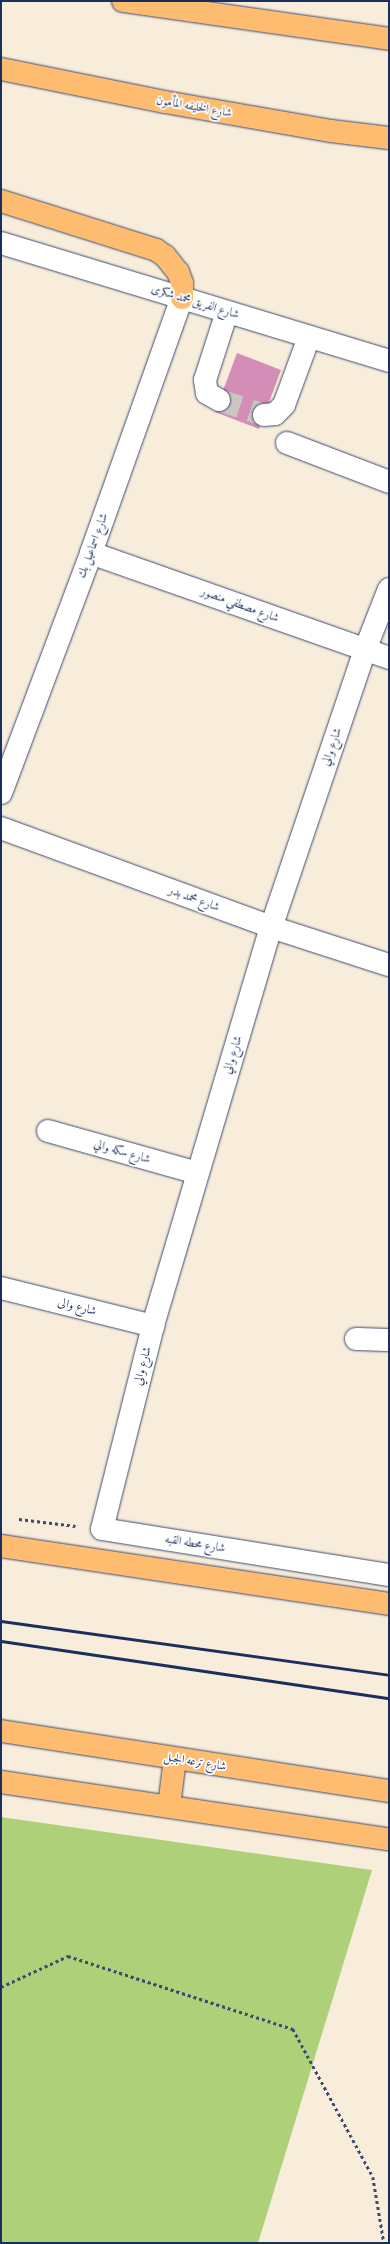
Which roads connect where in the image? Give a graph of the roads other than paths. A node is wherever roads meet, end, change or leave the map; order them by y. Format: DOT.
graph roads {
  1 [pos="123,1"];
  2 [pos="389,39"];
  3 [pos="1,69"];
  4 [pos="388,139"];
  5 [pos="1,201"];
  6 [pos="2,247"];
  7 [pos="182,298"];
  8 [pos="227,312"];
  9 [pos="309,337"];
  10 [pos="389,361"];
  11 [pos="219,400"];
  12 [pos="264,415"];
  13 [pos="287,443"];
  14 [pos="389,482"];
  15 [pos="91,553"];
  16 [pos="389,589"];
  17 [pos="365,650"];
  18 [pos="389,658"];
  19 [pos="1,793"];
  20 [pos="1,828"];
  21 [pos="271,927"];
  22 [pos="389,965"];
  23 [pos="48,1131"];
  24 [pos="197,1173"];
  25 [pos="1,1288"];
  26 [pos="153,1326"];
  27 [pos="356,1339"];
  28 [pos="389,1340"];
  29 [pos="102,1529"];
  30 [pos="1,1546"];
  31 [pos="389,1575"];
  32 [pos="389,1604"];
  33 [pos="1,1731"];
  34 [pos="175,1759"];
  35 [pos="1,1782"];
  36 [pos="389,1790"];
  37 [pos="168,1806"];
  38 [pos="389,1839"];
  1 -- 2 [label="main road"];
  3 -- 4 [label="main road, شارع الخليفه المأمون"];
  5 -- 7 [label="main road"];
  6 -- 7 [label="street, شارع الفريق محمد شكرى"];
  7 -- 8 [label="street, شارع الفريق محمد شكرى"];
  7 -- 15 [label="street, شارع اسماعيل بك"];
  8 -- 9 [label="street, شارع الفريق محمد شكرى"];
  8 -- 11 [label="street"];
  9 -- 10 [label="street, شارع الفريق محمد شكرى"];
  9 -- 12 [label="street"];
  13 -- 14 [label="street"];
  15 -- 17 [label="street, شارع مصطفي منصور"];
  15 -- 19 [label="street, شارع اسماعيل بك"];
  16 -- 17 [label="street, شارع والي"];
  17 -- 18 [label="street, شارع مصطفي منصور"];
  17 -- 21 [label="street, شارع والي"];
  20 -- 21 [label="street, شارع محمد بدر"];
  21 -- 22 [label="street, شارع محمد بدر"];
  21 -- 24 [label="street, شارع والي"];
  23 -- 24 [label="street, شارع سكه والي"];
  24 -- 26 [label="street, شارع والي"];
  25 -- 26 [label="street, شارع والى"];
  26 -- 29 [label="street, شارع والي"];
  27 -- 28 [label="street"];
  29 -- 31 [label="street, شارع محطه القبه"];
  30 -- 32 [label="main road"];
  33 -- 34 [label="main road, شارع ترعه الجبل"];
  34 -- 36 [label="main road, شارع ترعه الجبل"];
  34 -- 37 [label="main road"];
  35 -- 37 [label="main road"];
  37 -- 38 [label="main road"];
}
